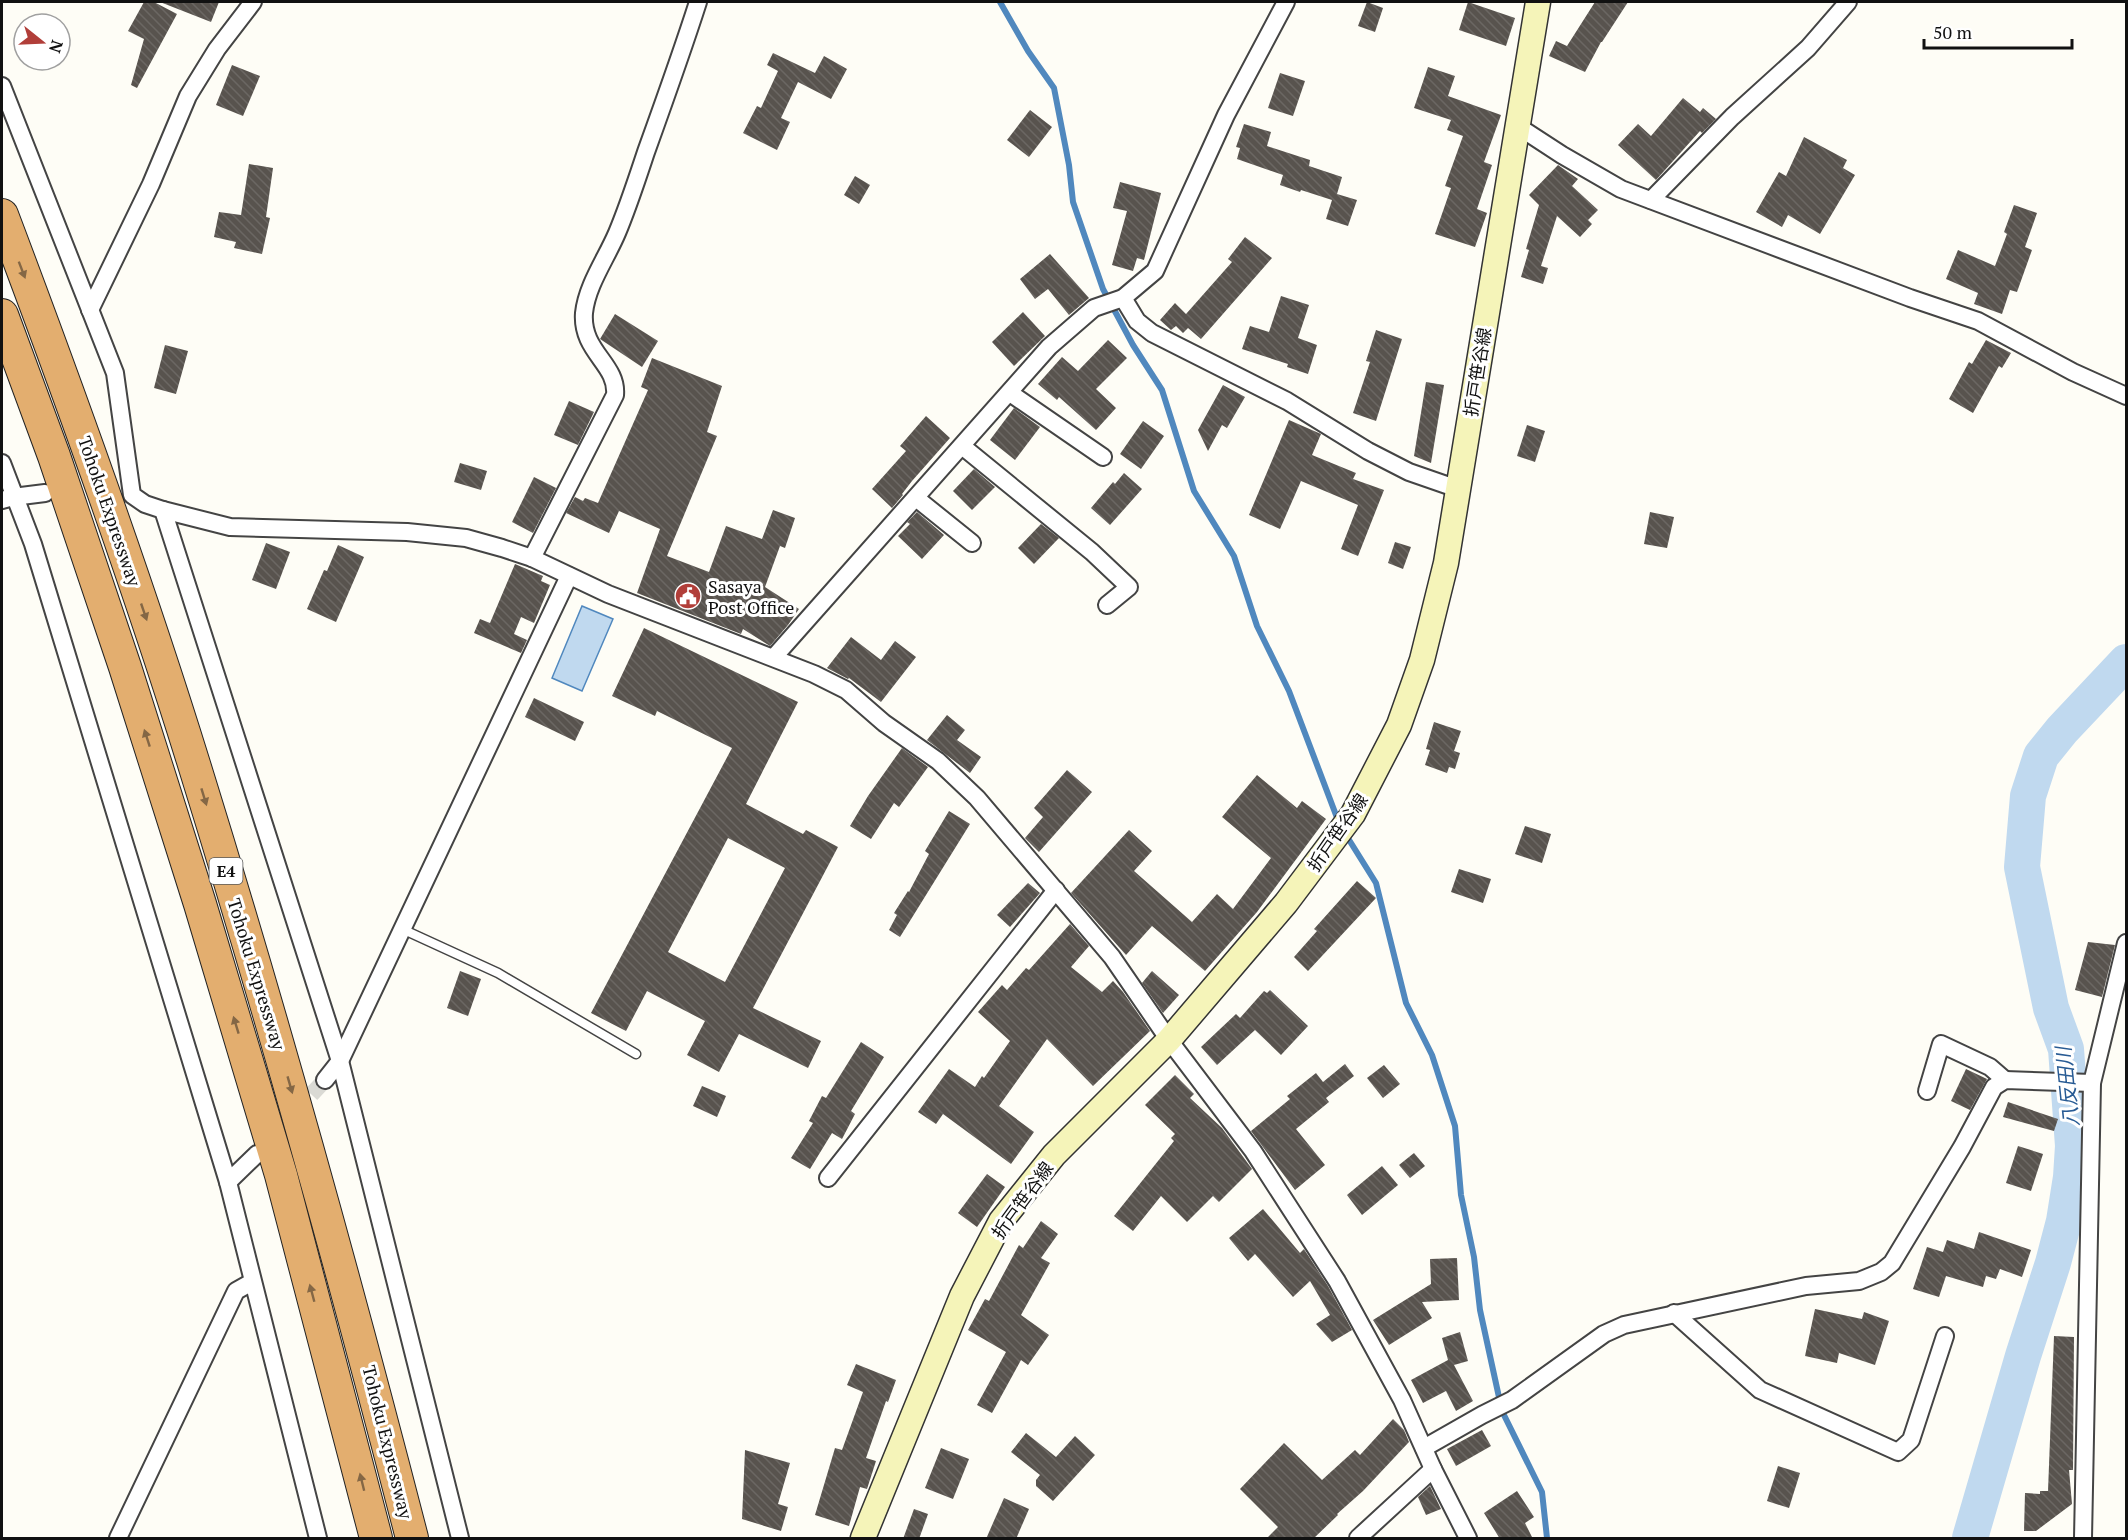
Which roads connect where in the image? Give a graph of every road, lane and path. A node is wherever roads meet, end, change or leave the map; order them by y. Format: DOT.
graph roads {
  1 [pos="253,2"];
  2 [pos="699,2"];
  3 [pos="1286,2"];
  4 [pos="1538,2"];
  5 [pos="1848,2"];
  6 [pos="2,86"];
  7 [pos="1516,125"];
  8 [pos="1651,200"];
  9 [pos="2,215"];
  10 [pos="1123,298"];
  11 [pos="90,310"];
  12 [pos="2,315"];
  13 [pos="1010,393"];
  14 [pos="2127,396"];
  15 [pos="962,446"];
  16 [pos="1103,457"];
  17 [pos="2,464"];
  18 [pos="1458,489"];
  19 [pos="45,493"];
  20 [pos="916,498"];
  21 [pos="8,499"];
  22 [pos="163,510"];
  23 [pos="972,543"];
  24 [pos="532,558"];
  25 [pos="569,576"];
  26 [pos="1107,605"];
  27 [pos="774,657"];
  28 [pos="1056,890"];
  29 [pos="402,929"];
  30 [pos="2127,944"];
  31 [pos="1169,1040"];
  32 [pos="636,1054"];
  33 [pos="340,1061"];
  34 [pos="325,1080"];
  35 [pos="2005,1080"];
  36 [pos="2092,1083"];
  37 [pos="1927,1091"];
  38 [pos="257,1154"];
  39 [pos="828,1178"];
  40 [pos="228,1182"];
  41 [pos="252,1282"];
  42 [pos="1674,1313"];
  43 [pos="1945,1336"];
  44 [pos="1424,1448"];
  45 [pos="1433,1469"];
  46 [pos="118,1539"];
  47 [pos="318,1539"];
  48 [pos="376,1539"];
  49 [pos="412,1539"];
  50 [pos="460,1539"];
  51 [pos="863,1539"];
  52 [pos="1358,1539"];
  53 [pos="1468,1539"];
  54 [pos="2083,1539"];
  1 -- 11 [label="street"];
  2 -- 24 [label="street"];
  3 -- 10 [label="street"];
  4 -- 7 [label="main road, 折戸笹谷線"];
  5 -- 8 [label="street"];
  6 -- 11 [label="street"];
  7 -- 8 [label="street"];
  7 -- 18 [label="main road, 折戸笹谷線"];
  8 -- 14 [label="street"];
  9 -- 49 [label="highway, Tohoku Expressway / E4, one-way"];
  10 -- 13 [label="street"];
  10 -- 18 [label="street"];
  11 -- 22 [label="street"];
  48 -- 12 [label="highway, Tohoku Expressway / E4, one-way"];
  13 -- 15 [label="street"];
  13 -- 16 [label="street"];
  15 -- 20 [label="street"];
  15 -- 26 [label="street"];
  17 -- 21 [label="street"];
  18 -- 31 [label="main road, 折戸笹谷線"];
  19 -- 21 [label="street"];
  20 -- 23 [label="street"];
  20 -- 27 [label="street"];
  21 -- 40 [label="street"];
  22 -- 24 [label="street"];
  22 -- 33 [label="street"];
  24 -- 25 [label="street"];
  25 -- 27 [label="street"];
  25 -- 29 [label="street"];
  27 -- 28 [label="street"];
  28 -- 31 [label="street"];
  28 -- 39 [label="street"];
  29 -- 32 [label="lane"];
  29 -- 33 [label="street"];
  30 -- 36 [label="street"];
  31 -- 44 [label="street"];
  31 -- 51 [label="main road, 折戸笹谷線"];
  33 -- 34 [label="street"];
  33 -- 50 [label="street"];
  35 -- 36 [label="street"];
  35 -- 37 [label="street"];
  35 -- 42 [label="street"];
  36 -- 54 [label="street"];
  38 -- 40 [label="street"];
  40 -- 41 [label="street"];
  41 -- 46 [label="street"];
  41 -- 47 [label="street"];
  42 -- 43 [label="street"];
  42 -- 44 [label="street"];
  44 -- 45 [label="street"];
  45 -- 52 [label="street"];
  45 -- 53 [label="street"];
}
